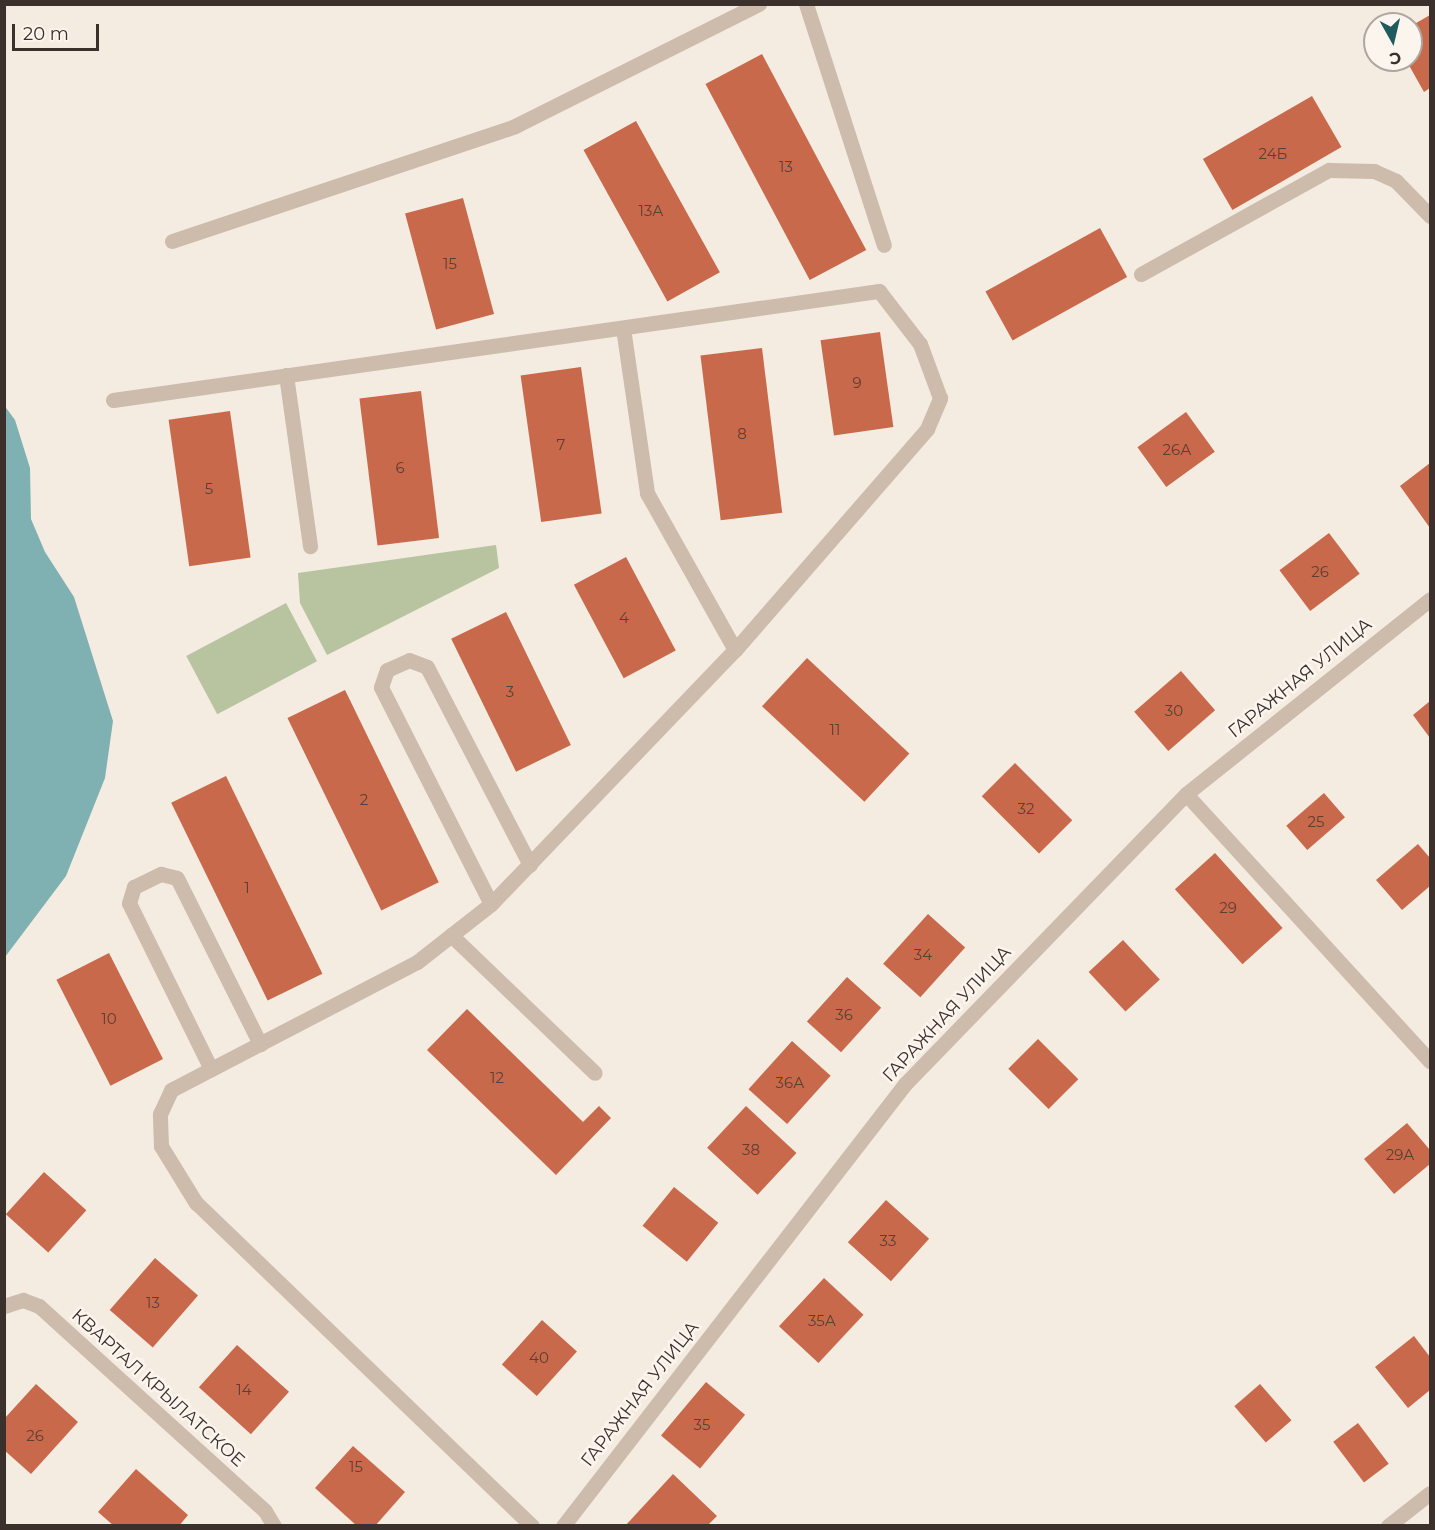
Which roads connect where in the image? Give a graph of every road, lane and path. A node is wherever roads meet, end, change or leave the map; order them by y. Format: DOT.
graph roads {
  1 [pos="759,4"];
  2 [pos="806,4"];
  3 [pos="1431,216"];
  4 [pos="172,241"];
  5 [pos="884,245"];
  6 [pos="1142,274"];
  7 [pos="623,328"];
  8 [pos="286,375"];
  9 [pos="113,400"];
  10 [pos="310,546"];
  11 [pos="1431,599"];
  12 [pos="735,650"];
  13 [pos="1186,794"];
  14 [pos="530,865"];
  15 [pos="492,904"];
  16 [pos="451,935"];
  17 [pos="260,1044"];
  18 [pos="1431,1061"];
  19 [pos="211,1069"];
  20 [pos="595,1072"];
  21 [pos="4,1306"];
  22 [pos="1431,1493"];
  23 [pos="274,1526"];
  24 [pos="532,1526"];
  25 [pos="563,1526"];
  26 [pos="1388,1526"];
  1 -- 4 [label="street"];
  2 -- 5 [label="street"];
  3 -- 6 [label="street"];
  7 -- 8 [label="street"];
  7 -- 12 [label="street"];
  7 -- 12 [label="street"];
  8 -- 9 [label="street"];
  8 -- 10 [label="street"];
  11 -- 13 [label="street, ГАРАЖНАЯ УЛИЦА"];
  12 -- 14 [label="street"];
  13 -- 18 [label="street"];
  13 -- 25 [label="street, ГАРАЖНАЯ УЛИЦА"];
  14 -- 15 [label="street"];
  14 -- 15 [label="street"];
  15 -- 16 [label="street"];
  16 -- 17 [label="street"];
  16 -- 20 [label="street"];
  17 -- 19 [label="street"];
  17 -- 19 [label="street"];
  19 -- 24 [label="street"];
  21 -- 23 [label="street, КВАРТАЛ КРЫЛАТСКОЕ"];
  22 -- 26 [label="street"];
}
